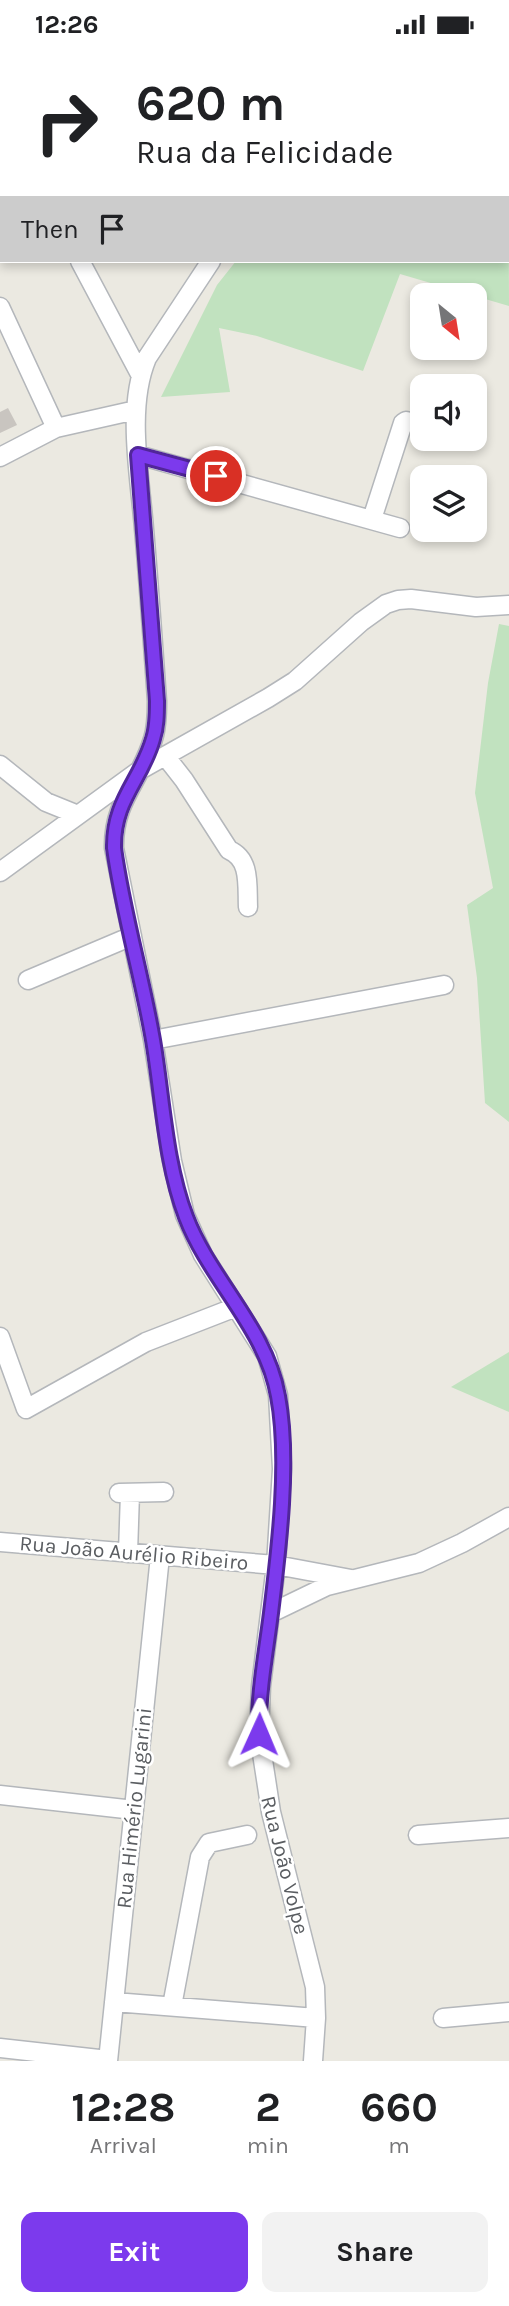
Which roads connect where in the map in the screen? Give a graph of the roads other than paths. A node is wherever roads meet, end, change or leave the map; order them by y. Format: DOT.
graph roads {
  1 [pos="81,263"];
  2 [pos="210,263"];
  3 [pos="0,307"];
  4 [pos="140,374"];
  5 [pos="136,410"];
  6 [pos="410,422"];
  7 [pos="56,428"];
  8 [pos="138,455"];
  9 [pos="0,457"];
  10 [pos="372,519"];
  11 [pos="400,528"];
  12 [pos="509,605"];
  13 [pos="166,757"];
  14 [pos="0,765"];
  15 [pos="140,770"];
  16 [pos="78,815"];
  17 [pos="0,871"];
  18 [pos="248,907"];
  19 [pos="132,936"];
  20 [pos="28,981"];
  21 [pos="444,985"];
  22 [pos="153,1040"];
  23 [pos="236,1307"];
  24 [pos="0,1337"];
  25 [pos="164,1492"];
  26 [pos="509,1517"];
  27 [pos="0,1542"];
  28 [pos="128,1553"];
  29 [pos="160,1556"];
  30 [pos="276,1565"];
  31 [pos="351,1579"];
  32 [pos="271,1613"];
  33 [pos="0,1795"];
  34 [pos="134,1810"];
  35 [pos="509,1828"];
  36 [pos="247,1835"];
  37 [pos="418,1835"];
  38 [pos="114,2002"];
  39 [pos="172,2006"];
  40 [pos="509,2012"];
  41 [pos="316,2018"];
  42 [pos="443,2018"];
  43 [pos="0,2048"];
  44 [pos="108,2060"];
  45 [pos="313,2061"];
  1 -- 4 [label="street"];
  2 -- 4 [label="street, Rua João Volpe"];
  3 -- 7 [label="street"];
  4 -- 5 [label="street, Rua João Volpe"];
  5 -- 7 [label="street"];
  5 -- 8 [label="street, Rua João Volpe"];
  6 -- 10 [label="street"];
  7 -- 9 [label="street"];
  8 -- 10 [label="street"];
  8 -- 15 [label="street, Rua João Volpe"];
  10 -- 11 [label="street"];
  12 -- 13 [label="street"];
  13 -- 15 [label="street"];
  13 -- 18 [label="street"];
  14 -- 16 [label="street"];
  15 -- 16 [label="street"];
  15 -- 19 [label="street, Rua João Volpe"];
  16 -- 17 [label="street"];
  19 -- 20 [label="street"];
  19 -- 22 [label="street, Rua João Volpe"];
  21 -- 22 [label="street"];
  22 -- 23 [label="street, Rua João Volpe"];
  23 -- 24 [label="street"];
  23 -- 30 [label="street, Rua João Volpe"];
  25 -- 28 [label="street"];
  26 -- 31 [label="street"];
  27 -- 28 [label="street, Rua João Aurélio Ribeiro"];
  28 -- 29 [label="street, Rua João Aurélio Ribeiro"];
  29 -- 30 [label="street, Rua João Aurélio Ribeiro"];
  29 -- 34 [label="street, Rua Himério Lugarini"];
  30 -- 31 [label="street, Rua João Aurélio Ribeiro"];
  30 -- 32 [label="street, Rua João Volpe"];
  31 -- 32 [label="street"];
  32 -- 41 [label="street, Rua João Volpe"];
  33 -- 34 [label="street"];
  34 -- 38 [label="street, Rua Himério Lugarini"];
  35 -- 37 [label="street"];
  36 -- 39 [label="street"];
  38 -- 39 [label="street"];
  38 -- 44 [label="street, Rua Himério Lugarini"];
  39 -- 41 [label="street"];
  40 -- 42 [label="street"];
  41 -- 45 [label="street, Rua João Volpe"];
  43 -- 44 [label="street"];
}
